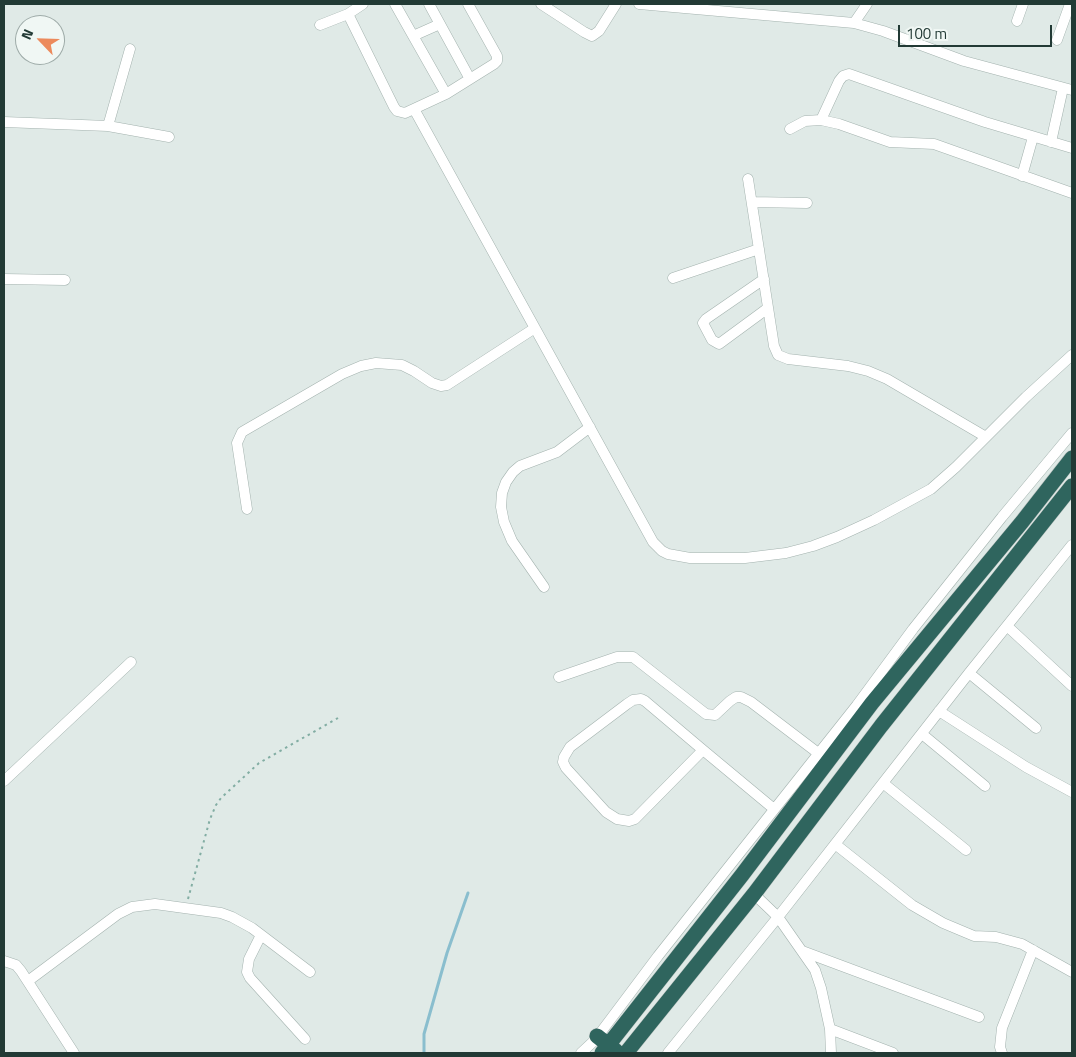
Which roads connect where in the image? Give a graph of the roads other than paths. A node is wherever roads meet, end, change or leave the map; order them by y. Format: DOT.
graph roads {
  1 [pos="363,4"];
  2 [pos="395,4"];
  3 [pos="429,4"];
  4 [pos="468,4"];
  5 [pos="541,4"];
  6 [pos="616,4"];
  7 [pos="639,4"];
  8 [pos="867,4"];
  9 [pos="1023,4"];
  10 [pos="1070,4"];
  11 [pos="662,5"];
  12 [pos="696,6"];
  13 [pos="718,7"];
  14 [pos="348,14"];
  15 [pos="1017,21"];
  16 [pos="854,23"];
  17 [pos="440,24"];
  18 [pos="320,25"];
  19 [pos="413,36"];
  20 [pos="1057,40"];
  21 [pos="130,49"];
  22 [pos="470,79"];
  23 [pos="1068,89"];
  24 [pos="446,94"];
  25 [pos="414,109"];
  26 [pos="821,120"];
  27 [pos="4,122"];
  28 [pos="108,126"];
  29 [pos="790,129"];
  30 [pos="169,137"];
  31 [pos="1033,137"];
  32 [pos="1051,142"];
  33 [pos="1072,148"];
  34 [pos="1022,176"];
  35 [pos="748,180"];
  36 [pos="1072,193"];
  37 [pos="752,202"];
  38 [pos="806,203"];
  39 [pos="759,249"];
  40 [pos="673,278"];
  41 [pos="4,279"];
  42 [pos="764,279"];
  43 [pos="65,280"];
  44 [pos="768,308"];
  45 [pos="535,328"];
  46 [pos="1072,355"];
  47 [pos="590,427"];
  48 [pos="1072,433"];
  49 [pos="986,437"];
  50 [pos="1072,458"];
  51 [pos="1072,486"];
  52 [pos="247,509"];
  53 [pos="1071,548"];
  54 [pos="544,586"];
  55 [pos="1007,626"];
  56 [pos="131,662"];
  57 [pos="969,673"];
  58 [pos="558,677"];
  59 [pos="1072,686"];
  60 [pos="939,711"];
  61 [pos="1036,728"];
  62 [pos="922,734"];
  63 [pos="703,750"];
  64 [pos="818,753"];
  65 [pos="4,781"];
  66 [pos="883,783"];
  67 [pos="985,786"];
  68 [pos="1072,792"];
  69 [pos="774,809"];
  70 [pos="835,844"];
  71 [pos="966,850"];
  72 [pos="754,894"];
  73 [pos="778,917"];
  74 [pos="261,935"];
  75 [pos="1032,950"];
  76 [pos="802,951"];
  77 [pos="4,961"];
  78 [pos="310,972"];
  79 [pos="1072,972"];
  80 [pos="28,981"];
  81 [pos="979,1018"];
  82 [pos="830,1029"];
  83 [pos="305,1039"];
  84 [pos="607,1047"];
  85 [pos="74,1053"];
  86 [pos="581,1053"];
  87 [pos="626,1053"];
  88 [pos="668,1053"];
  89 [pos="832,1053"];
  90 [pos="893,1053"];
  91 [pos="1002,1053"];
  1 -- 14 [label="street"];
  2 -- 19 [label="street"];
  3 -- 17 [label="street"];
  4 -- 22 [label="street"];
  5 -- 6 [label="street"];
  7 -- 11 [label="street"];
  8 -- 16 [label="street"];
  9 -- 15 [label="street"];
  10 -- 20 [label="street"];
  11 -- 12 [label="street"];
  12 -- 13 [label="street"];
  13 -- 16 [label="street"];
  14 -- 18 [label="street"];
  14 -- 25 [label="street"];
  16 -- 23 [label="street"];
  17 -- 19 [label="street"];
  17 -- 22 [label="street"];
  19 -- 24 [label="street"];
  21 -- 28 [label="street"];
  22 -- 24 [label="street"];
  23 -- 32 [label="street"];
  24 -- 25 [label="street"];
  25 -- 45 [label="street"];
  26 -- 29 [label="street"];
  26 -- 31 [label="street"];
  26 -- 34 [label="street"];
  27 -- 28 [label="street"];
  28 -- 30 [label="street"];
  31 -- 32 [label="street"];
  31 -- 34 [label="street"];
  32 -- 33 [label="street"];
  34 -- 36 [label="street"];
  35 -- 37 [label="street"];
  37 -- 38 [label="street"];
  37 -- 39 [label="street"];
  39 -- 40 [label="street"];
  39 -- 42 [label="street"];
  41 -- 43 [label="street"];
  42 -- 44 [label="street"];
  42 -- 44 [label="street"];
  44 -- 49 [label="street"];
  45 -- 47 [label="street"];
  45 -- 52 [label="street"];
  46 -- 49 [label="street"];
  47 -- 49 [label="street"];
  47 -- 54 [label="street"];
  48 -- 64 [label="street"];
  50 -- 84 [label="highway"];
  51 -- 72 [label="highway"];
  53 -- 55 [label="street"];
  55 -- 57 [label="street"];
  55 -- 59 [label="street"];
  56 -- 65 [label="street"];
  57 -- 60 [label="street"];
  57 -- 61 [label="street"];
  58 -- 64 [label="street"];
  60 -- 62 [label="street"];
  60 -- 68 [label="street"];
  62 -- 66 [label="street"];
  62 -- 67 [label="street"];
  63 -- 63 [label="street"];
  63 -- 69 [label="street"];
  64 -- 69 [label="street"];
  66 -- 70 [label="street"];
  66 -- 71 [label="street"];
  69 -- 84 [label="street"];
  70 -- 73 [label="street"];
  70 -- 75 [label="street"];
  72 -- 73 [label="street"];
  72 -- 87 [label="highway"];
  73 -- 76 [label="street"];
  73 -- 88 [label="street"];
  74 -- 78 [label="street"];
  74 -- 80 [label="street"];
  74 -- 83 [label="street"];
  75 -- 79 [label="street"];
  75 -- 91 [label="street"];
  76 -- 81 [label="street"];
  76 -- 82 [label="street"];
  77 -- 80 [label="street"];
  80 -- 85 [label="street"];
  82 -- 89 [label="street"];
  82 -- 90 [label="street"];
  84 -- 86 [label="street"];
}
